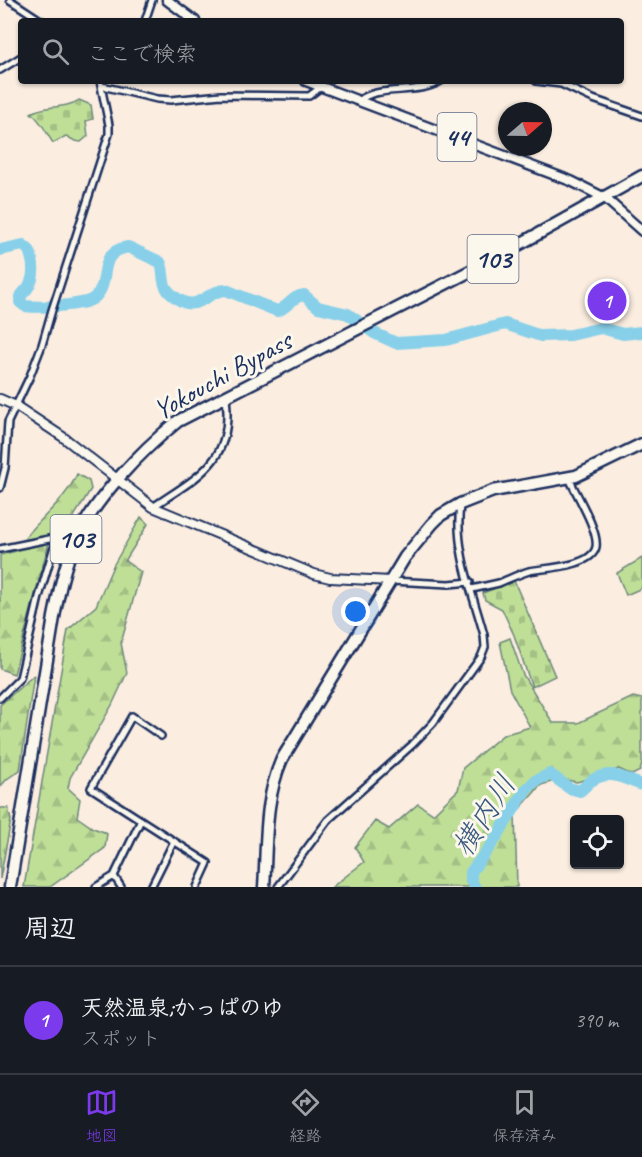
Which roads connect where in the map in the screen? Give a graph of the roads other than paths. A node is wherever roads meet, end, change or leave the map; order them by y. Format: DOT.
graph roads {
  1 [pos="10,0"];
  2 [pos="152,0"];
  3 [pos="167,0"];
  4 [pos="37,18"];
  5 [pos="147,18"];
  6 [pos="191,18"];
  7 [pos="18,59"];
  8 [pos="0,70"];
  9 [pos="101,84"];
  10 [pos="314,84"];
  11 [pos="433,84"];
  12 [pos="561,84"];
  13 [pos="321,87"];
  14 [pos="358,101"];
  15 [pos="642,116"];
  16 [pos="642,176"];
  17 [pos="605,198"];
  18 [pos="642,231"];
  19 [pos="226,396"];
  20 [pos="0,399"];
  21 [pos="16,405"];
  22 [pos="642,444"];
  23 [pos="569,478"];
  24 [pos="119,480"];
  25 [pos="0,489"];
  26 [pos="460,504"];
  27 [pos="153,507"];
  28 [pos="82,530"];
  29 [pos="59,537"];
  30 [pos="0,549"];
  31 [pos="391,581"];
  32 [pos="470,582"];
  33 [pos="472,589"];
  34 [pos="0,698"];
  35 [pos="161,736"];
  36 [pos="141,820"];
  37 [pos="174,841"];
  38 [pos="114,876"];
  39 [pos="10,887"];
  40 [pos="96,887"];
  41 [pos="121,887"];
  42 [pos="151,887"];
  43 [pos="197,887"];
  44 [pos="264,887"];
  45 [pos="278,887"];
  1 -- 4 [label="street"];
  2 -- 5 [label="street"];
  3 -- 6 [label="main road"];
  7 -- 8 [label="street"];
  9 -- 13 [label="street"];
  9 -- 21 [label="street"];
  10 -- 13 [label="main road, 44"];
  11 -- 14 [label="street"];
  12 -- 15 [label="street"];
  13 -- 14 [label="main road, 44"];
  14 -- 17 [label="main road, 44"];
  16 -- 17 [label="highway, Yokouchi Bypass / 103"];
  17 -- 18 [label="main road, 44"];
  17 -- 19 [label="highway, Yokouchi Bypass / 103"];
  19 -- 24 [label="highway, Yokouchi Bypass / 103"];
  19 -- 27 [label="street"];
  20 -- 21 [label="street"];
  21 -- 24 [label="street"];
  21 -- 25 [label="street"];
  22 -- 23 [label="highway"];
  23 -- 26 [label="highway"];
  23 -- 33 [label="street"];
  24 -- 27 [label="street"];
  24 -- 28 [label="highway, Yokouchi Bypass / 103"];
  26 -- 31 [label="highway"];
  26 -- 32 [label="street"];
  27 -- 31 [label="street"];
  28 -- 29 [label="street"];
  28 -- 39 [label="highway, Yokouchi Bypass / 103"];
  29 -- 30 [label="street"];
  29 -- 34 [label="street"];
  31 -- 32 [label="street"];
  31 -- 44 [label="highway"];
  32 -- 33 [label="street"];
  33 -- 45 [label="street"];
  35 -- 36 [label="street"];
  36 -- 37 [label="street"];
  36 -- 38 [label="street"];
  37 -- 42 [label="street"];
  37 -- 43 [label="street"];
  38 -- 40 [label="street"];
  38 -- 41 [label="street"];
}
